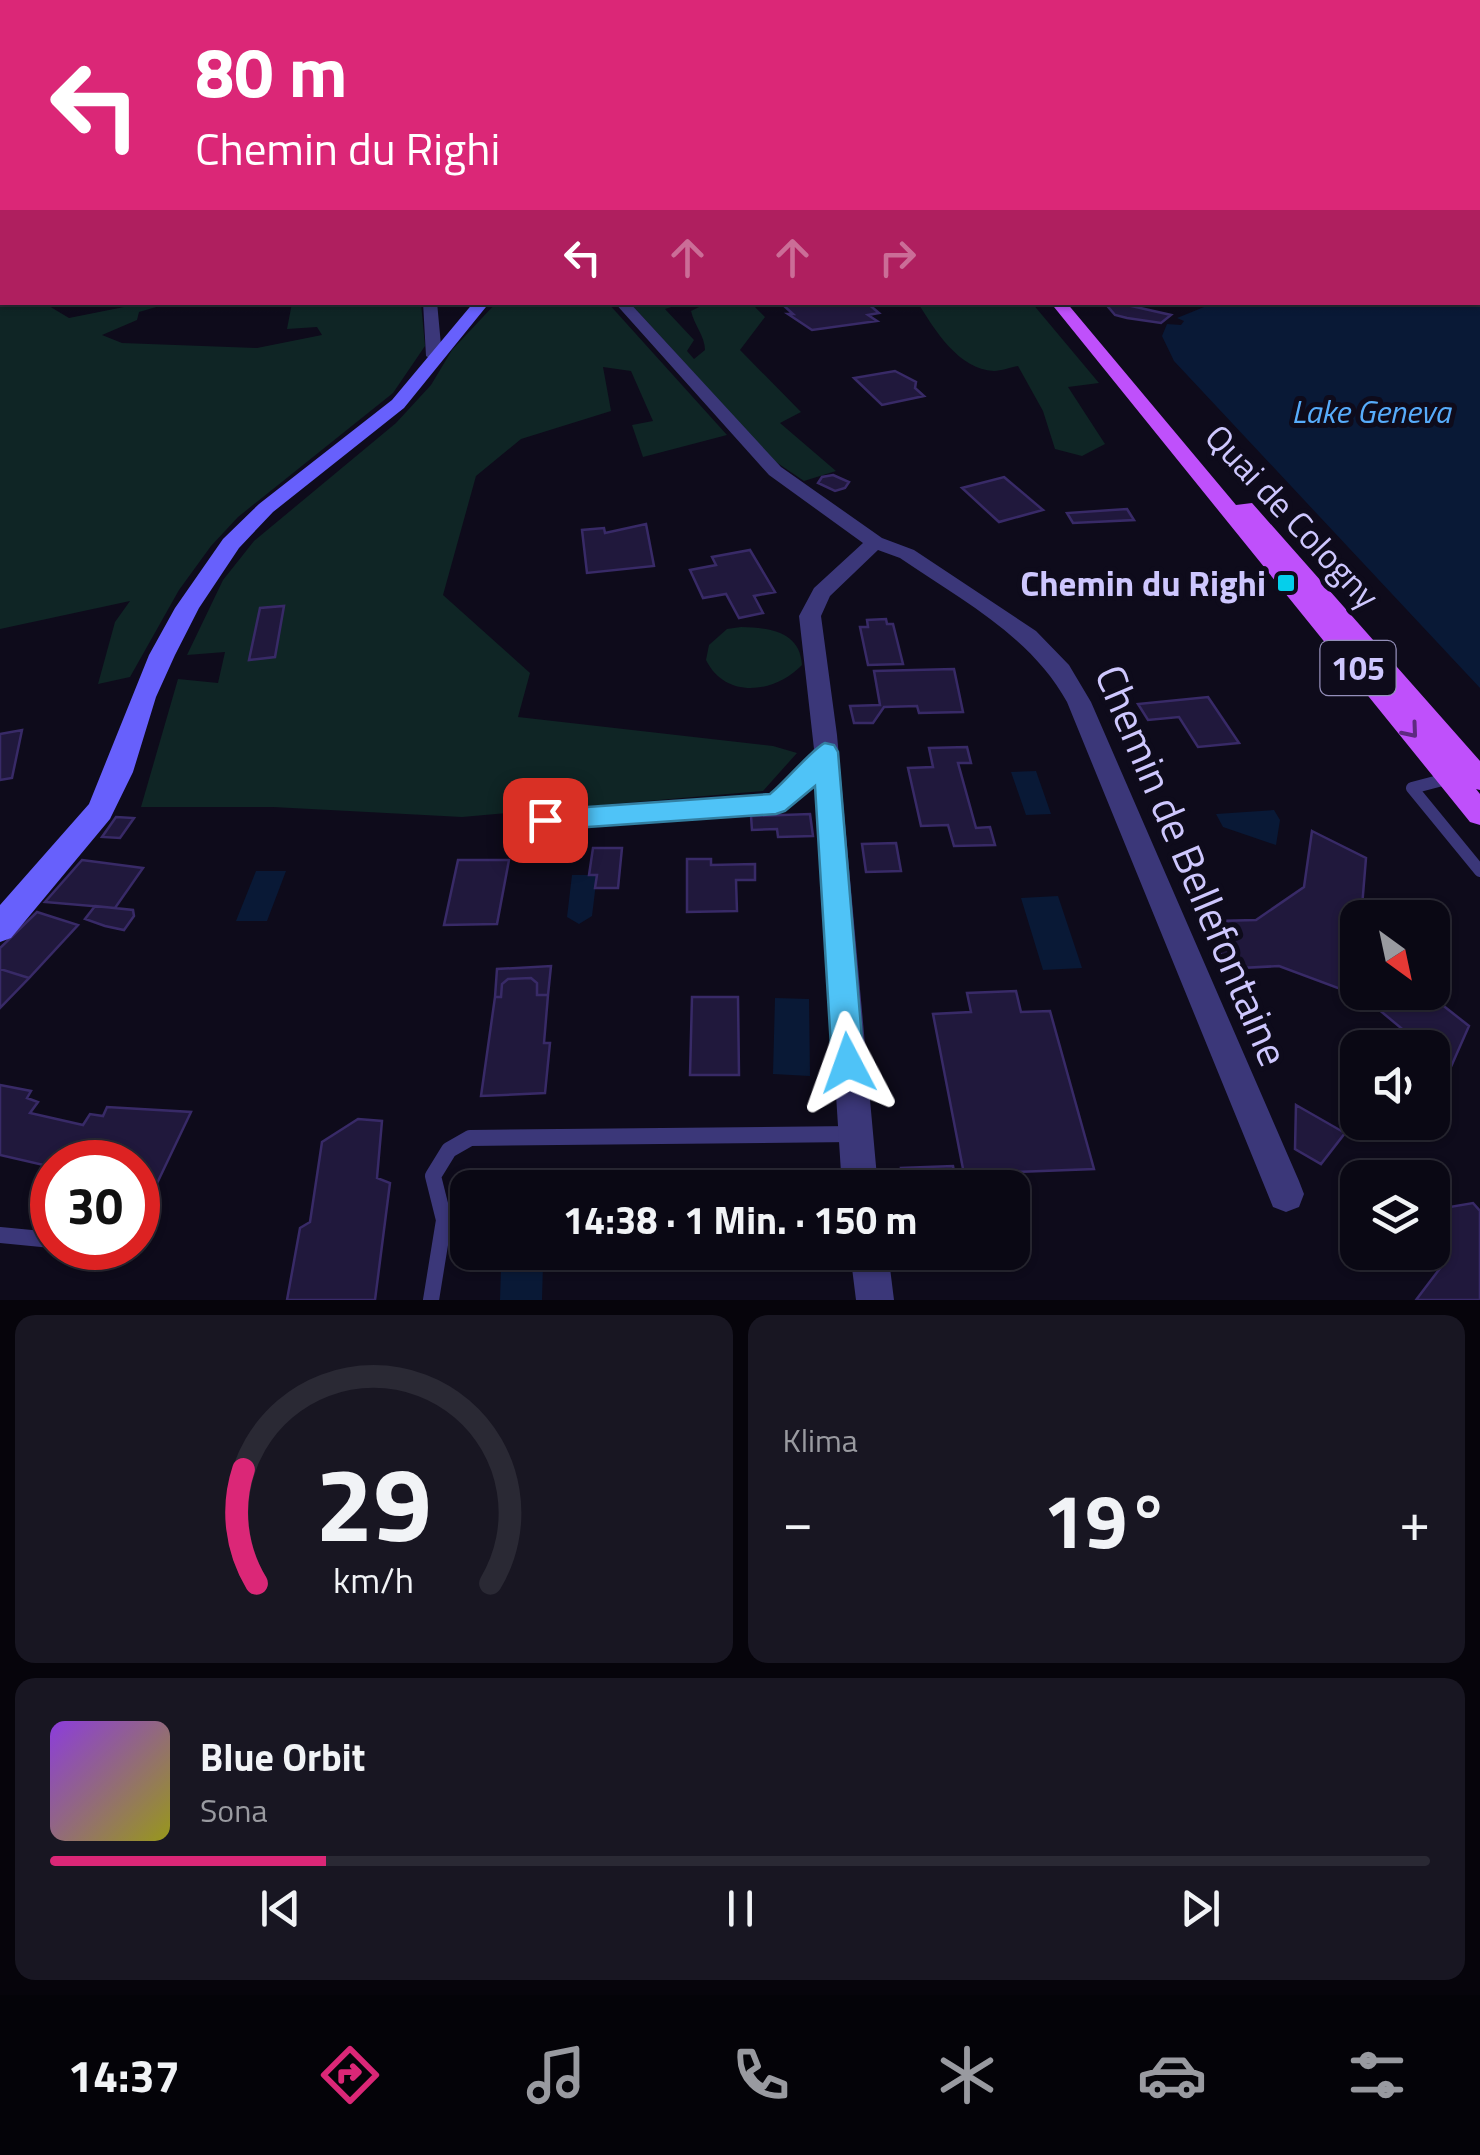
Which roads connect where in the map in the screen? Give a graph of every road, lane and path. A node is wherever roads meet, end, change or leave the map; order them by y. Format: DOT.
graph roads {
  1 [pos="430,305"];
  2 [pos="480,305"];
  3 [pos="624,305"];
  4 [pos="1060,305"];
  5 [pos="434,356"];
  6 [pos="1244,519"];
  7 [pos="874,542"];
  8 [pos="825,752"];
  9 [pos="1450,778"];
  10 [pos="1480,780"];
  11 [pos="1480,814"];
  12 [pos="545,820"];
  13 [pos="1480,871"];
  14 [pos="0,928"];
  15 [pos="854,1134"];
  16 [pos="858,1170"];
  17 [pos="1286,1194"];
  18 [pos="0,1235"];
  19 [pos="30,1238"];
  20 [pos="871,1270"];
  21 [pos="432,1300"];
  22 [pos="875,1300"];
  1 -- 5 [label="street"];
  2 -- 5 [label="street"];
  3 -- 7 [label="street, Chemin de Bellefontaine"];
  4 -- 6 [label="main road, Quai de Cologny / 105"];
  5 -- 14 [label="street"];
  6 -- 9 [label="main road, Quai de Cologny / 105, one-way"];
  6 -- 10 [label="main road, Quai de Cologny / 105"];
  7 -- 8 [label="street"];
  7 -- 17 [label="street, Chemin de Bellefontaine"];
  8 -- 12 [label="street"];
  8 -- 15 [label="street"];
  9 -- 11 [label="main road, Quai de Cologny / 105"];
  9 -- 13 [label="lane"];
  15 -- 16 [label="street"];
  15 -- 21 [label="lane"];
  18 -- 19 [label="lane"];
  20 -- 22 [label="street"];
}
